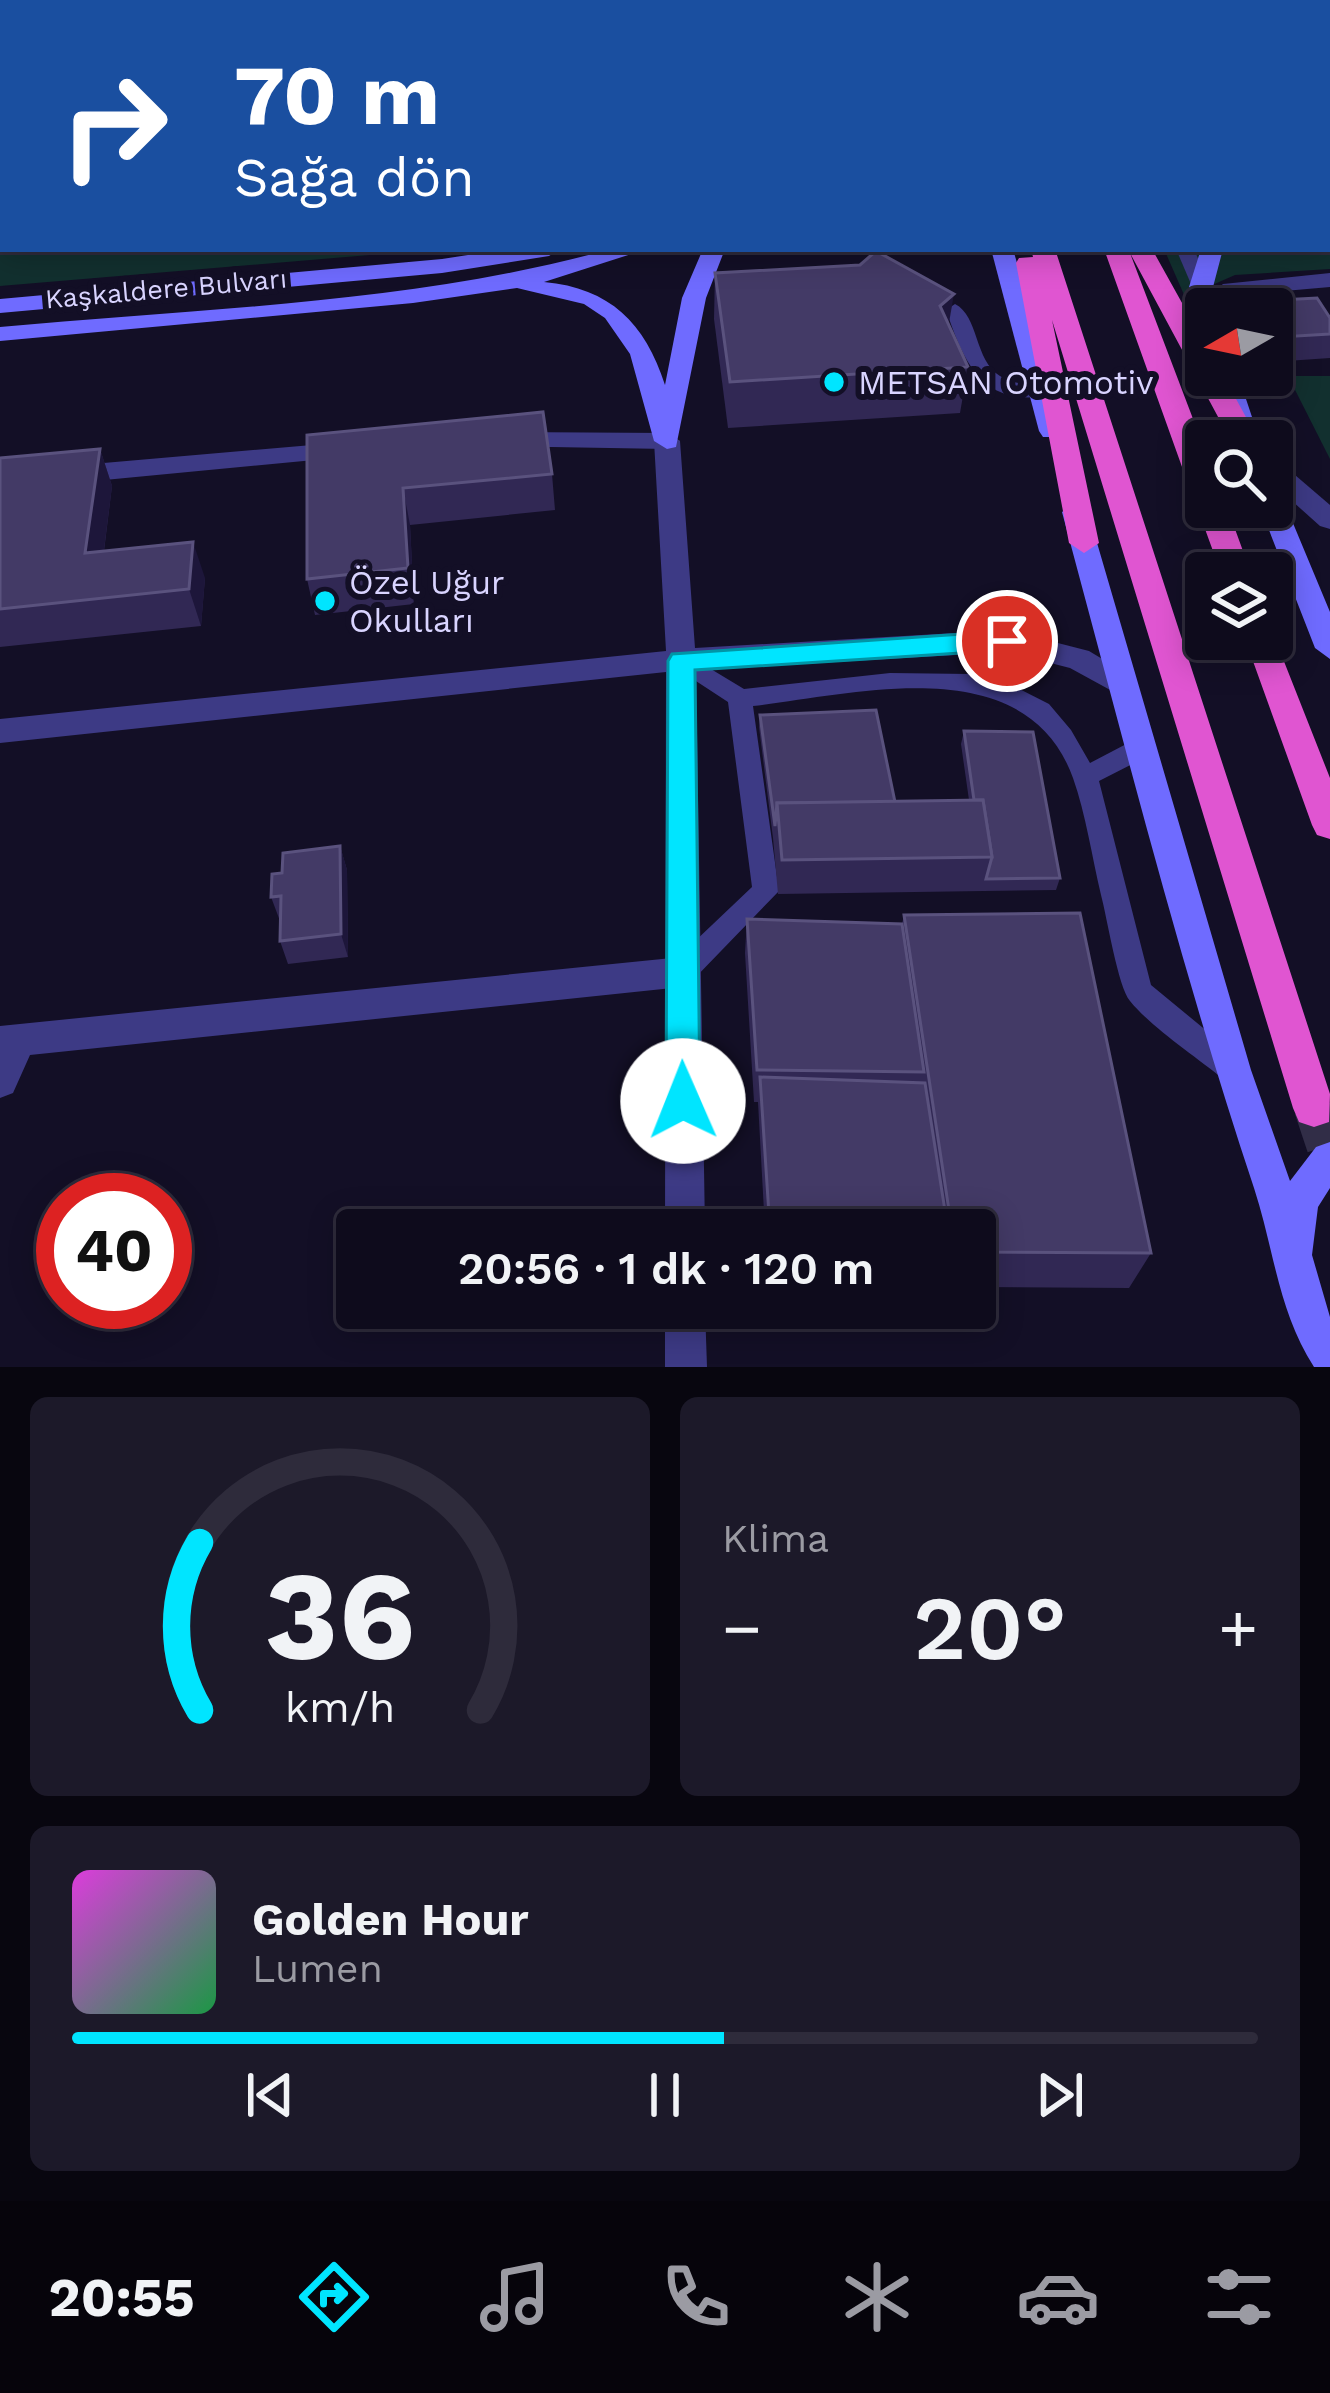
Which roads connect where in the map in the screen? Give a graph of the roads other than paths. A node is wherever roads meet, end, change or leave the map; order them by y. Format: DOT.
graph roads {
  1 [pos="496,252"];
  2 [pos="540,252"];
  3 [pos="625,252"];
  4 [pos="713,252"];
  5 [pos="1003,252"];
  6 [pos="1026,252"];
  7 [pos="1044,252"];
  8 [pos="1117,252"];
  9 [pos="1142,252"];
  10 [pos="1186,252"];
  11 [pos="1212,252"];
  12 [pos="476,274"];
  13 [pos="1330,280"];
  14 [pos="1198,288"];
  15 [pos="1206,288"];
  16 [pos="1242,288"];
  17 [pos="0,306"];
  18 [pos="955,310"];
  19 [pos="1185,330"];
  20 [pos="0,334"];
  21 [pos="1040,392"];
  22 [pos="1185,435"];
  23 [pos="491,440"];
  24 [pos="667,441"];
  25 [pos="375,448"];
  26 [pos="0,481"];
  27 [pos="1293,488"];
  28 [pos="1330,520"];
  29 [pos="1282,528"];
  30 [pos="1084,543"];
  31 [pos="1330,648"];
  32 [pos="1269,660"];
  33 [pos="682,661"];
  34 [pos="1123,686"];
  35 [pos="740,698"];
  36 [pos="0,731"];
  37 [pos="1141,748"];
  38 [pos="1085,777"];
  39 [pos="1330,825"];
  40 [pos="682,971"];
  41 [pos="9,1041"];
  42 [pos="1233,1070"];
  43 [pos="0,1081"];
  44 [pos="1314,1108"];
  45 [pos="1330,1160"];
  46 [pos="685,1209"];
  47 [pos="1289,1237"];
  48 [pos="685,1329"];
  49 [pos="1324,1352"];
  50 [pos="686,1367"];
  1 -- 12 [label="main road, Kaşkaldere Bulvarı"];
  2 -- 12 [label="main road, Kaşkaldere Bulvarı"];
  3 -- 12 [label="main road, Kaşkaldere Bulvarı"];
  4 -- 24 [label="main road"];
  5 -- 21 [label="main road"];
  6 -- 30 [label="highway"];
  7 -- 44 [label="highway"];
  8 -- 22 [label="highway"];
  9 -- 19 [label="highway"];
  10 -- 14 [label="lane"];
  11 -- 15 [label="main road"];
  12 -- 17 [label="main road, Kaşkaldere Bulvarı"];
  12 -- 20 [label="main road, Kaşkaldere Bulvarı"];
  12 -- 24 [label="main road, Kaşkaldere Bulvarı"];
  13 -- 16 [label="street"];
  18 -- 21 [label="lane"];
  21 -- 30 [label="main road"];
  23 -- 24 [label="street"];
  24 -- 33 [label="street"];
  25 -- 26 [label="street"];
  27 -- 28 [label="street"];
  29 -- 31 [label="main road"];
  30 -- 34 [label="main road"];
  32 -- 39 [label="highway"];
  33 -- 34 [label="street"];
  33 -- 35 [label="lane"];
  33 -- 36 [label="street"];
  33 -- 40 [label="street"];
  34 -- 37 [label="main road"];
  35 -- 38 [label="lane"];
  35 -- 40 [label="lane"];
  37 -- 38 [label="lane"];
  37 -- 42 [label="main road"];
  38 -- 42 [label="lane"];
  40 -- 41 [label="street"];
  40 -- 46 [label="street"];
  41 -- 43 [label="street"];
  42 -- 47 [label="main road"];
  45 -- 47 [label="main road"];
  47 -- 49 [label="main road"];
  48 -- 50 [label="street"];
}
